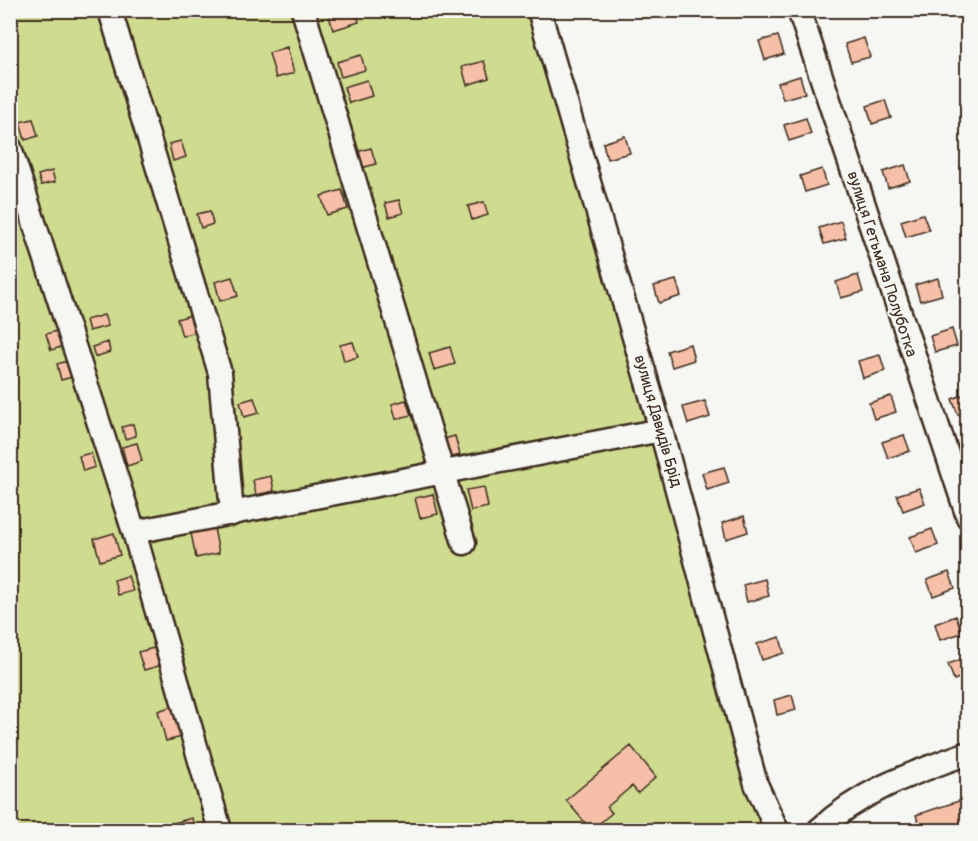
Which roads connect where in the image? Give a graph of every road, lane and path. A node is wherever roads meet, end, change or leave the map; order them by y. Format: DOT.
graph roads {
  1 [pos="303,10"];
  2 [pos="539,10"];
  3 [pos="799,10"];
  4 [pos="112,17"];
  5 [pos="10,148"];
  6 [pos="661,430"];
  7 [pos="442,474"];
  8 [pos="232,514"];
  9 [pos="968,517"];
  10 [pos="134,532"];
  11 [pos="464,543"];
  12 [pos="968,753"];
  13 [pos="220,831"];
  14 [pos="777,831"];
  15 [pos="819,831"];
  1 -- 7 [label="street"];
  2 -- 6 [label="street, вулиця Давидів Брід"];
  3 -- 9 [label="street, вулиця Гетьмана Полуботка"];
  4 -- 8 [label="street"];
  5 -- 10 [label="street"];
  6 -- 7 [label="street"];
  6 -- 14 [label="street, вулиця Давидів Брід"];
  7 -- 8 [label="street"];
  7 -- 11 [label="street"];
  8 -- 10 [label="street"];
  10 -- 13 [label="street"];
  12 -- 15 [label="street"];
}
